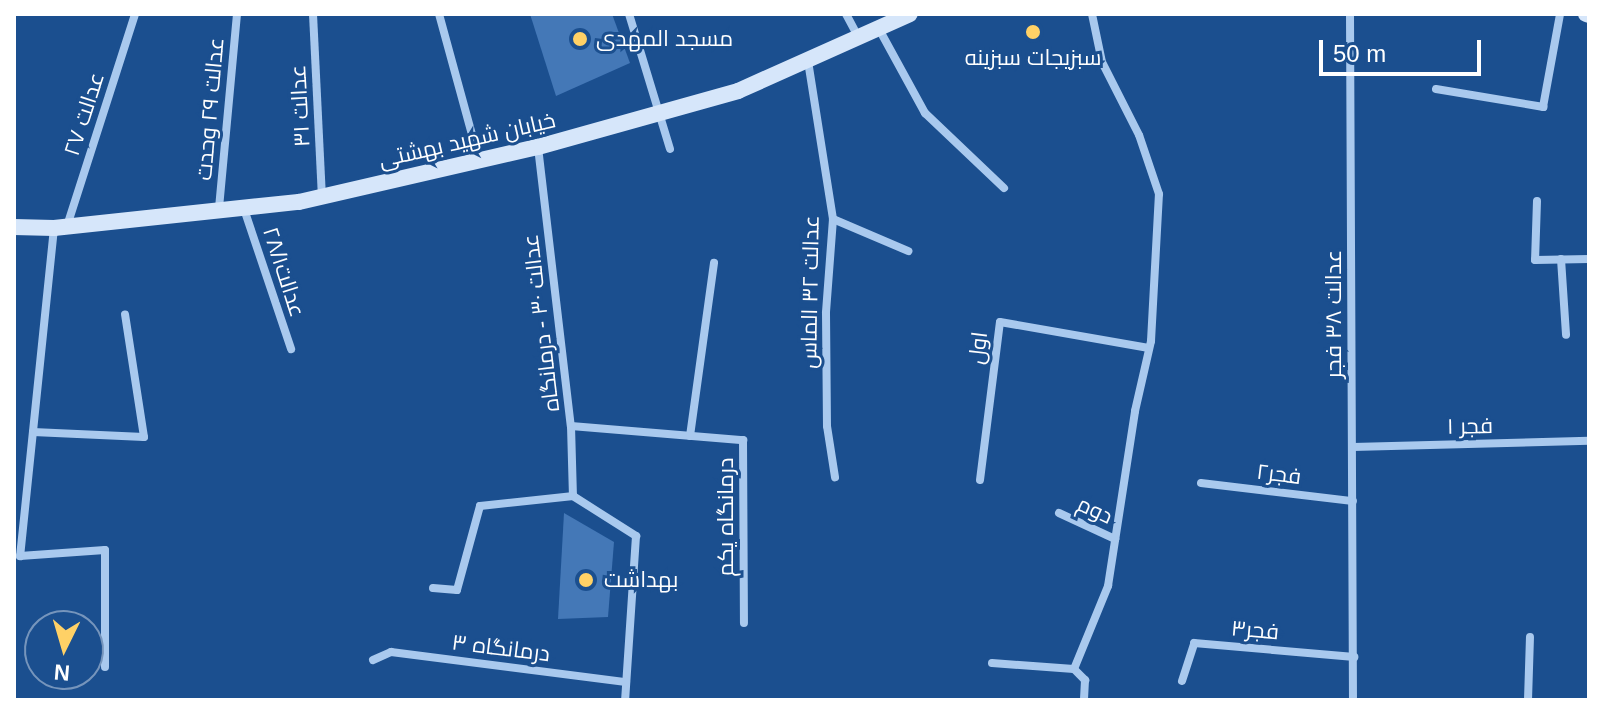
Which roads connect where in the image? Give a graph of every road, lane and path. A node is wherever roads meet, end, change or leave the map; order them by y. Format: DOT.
graph roads {
  1 [pos="135,14"];
  2 [pos="237,14"];
  3 [pos="313,14"];
  4 [pos="439,14"];
  5 [pos="629,14"];
  6 [pos="846,14"];
  7 [pos="910,14"];
  8 [pos="1092,14"];
  9 [pos="1350,14"];
  10 [pos="1560,14"];
  11 [pos="879,28"];
  12 [pos="858,37"];
  13 [pos="808,60"];
  14 [pos="1436,89"];
  15 [pos="662,113"];
  16 [pos="538,147"];
  17 [pos="670,149"];
  18 [pos="479,160"];
  19 [pos="1004,188"];
  20 [pos="322,197"];
  21 [pos="1537,201"];
  22 [pos="243,206"];
  23 [pos="219,208"];
  24 [pos="833,219"];
  25 [pos="14,227"];
  26 [pos="60,227"];
  27 [pos="908,251"];
  28 [pos="1561,259"];
  29 [pos="1589,259"];
  30 [pos="714,263"];
  31 [pos="125,314"];
  32 [pos="1566,335"];
  33 [pos="1149,348"];
  34 [pos="291,349"];
  35 [pos="571,426"];
  36 [pos="33,432"];
  37 [pos="690,436"];
  38 [pos="1589,441"];
  39 [pos="1353,447"];
  40 [pos="835,477"];
  41 [pos="980,480"];
  42 [pos="1201,483"];
  43 [pos="573,496"];
  44 [pos="1353,501"];
  45 [pos="1059,513"];
  46 [pos="1115,539"];
  47 [pos="433,588"];
  48 [pos="744,623"];
  49 [pos="1530,637"];
  50 [pos="1354,657"];
  51 [pos="373,660"];
  52 [pos="992,663"];
  53 [pos="105,667"];
  54 [pos="1074,669"];
  55 [pos="1182,681"];
  56 [pos="626,682"];
  57 [pos="625,700"];
  58 [pos="1084,700"];
  59 [pos="1353,700"];
  60 [pos="1528,700"];
  1 -- 26 [label="street, عدالت ۲۷"];
  2 -- 23 [label="street, عدالت ۲۹ وحدت"];
  3 -- 20 [label="street, عدالت ۳۱"];
  4 -- 18 [label="street"];
  5 -- 15 [label="street"];
  6 -- 12 [label="street"];
  7 -- 11 [label="main road, خیابان شهید بهشتی"];
  8 -- 33 [label="street"];
  9 -- 39 [label="street, عدالت ۳۸ فجر"];
  10 -- 14 [label="street"];
  11 -- 12 [label="main road, خیابان شهید بهشتی"];
  11 -- 19 [label="street"];
  12 -- 13 [label="main road, خیابان شهید بهشتی"];
  13 -- 15 [label="main road, خیابان شهید بهشتی"];
  13 -- 24 [label="street, عدالت ۳۲ الماس"];
  15 -- 16 [label="main road, خیابان شهید بهشتی"];
  15 -- 17 [label="street"];
  16 -- 18 [label="main road, خیابان شهید بهشتی"];
  16 -- 35 [label="street, عدالت ۳۰ - درمانگاه"];
  18 -- 20 [label="main road, خیابان شهید بهشتی"];
  20 -- 22 [label="main road, خیابان شهید بهشتی"];
  21 -- 28 [label="street"];
  22 -- 23 [label="main road, خیابان شهید بهشتی"];
  22 -- 34 [label="street, عدالت۲۸/۱"];
  23 -- 26 [label="main road, خیابان شهید بهشتی"];
  24 -- 27 [label="street"];
  24 -- 40 [label="street, عدالت ۳۲ الماس"];
  25 -- 26 [label="main road, خیابان شهید بهشتی"];
  26 -- 36 [label="street, عدالت ۲۷"];
  28 -- 29 [label="street"];
  28 -- 32 [label="street"];
  30 -- 37 [label="street"];
  31 -- 36 [label="street"];
  33 -- 41 [label="street, اول"];
  33 -- 46 [label="street"];
  35 -- 37 [label="street, درمانگاه یکم"];
  35 -- 43 [label="street, عدالت ۳۰ - درمانگاه"];
  36 -- 53 [label="street, عدالت ۲۷"];
  37 -- 48 [label="street, درمانگاه یکم"];
  38 -- 39 [label="street, فجر ۱"];
  39 -- 44 [label="street, عدالت ۳۸ فجر"];
  42 -- 44 [label="street, فجر۲"];
  43 -- 47 [label="street"];
  43 -- 56 [label="street"];
  44 -- 50 [label="street, عدالت ۳۸ فجر"];
  45 -- 46 [label="street, دوم"];
  46 -- 54 [label="street"];
  49 -- 60 [label="street"];
  50 -- 55 [label="street, فجر۳"];
  50 -- 59 [label="street, عدالت ۳۸ فجر"];
  51 -- 56 [label="street, درمانگاه ۳"];
  52 -- 54 [label="street"];
  54 -- 58 [label="street"];
  56 -- 57 [label="street"];
}
